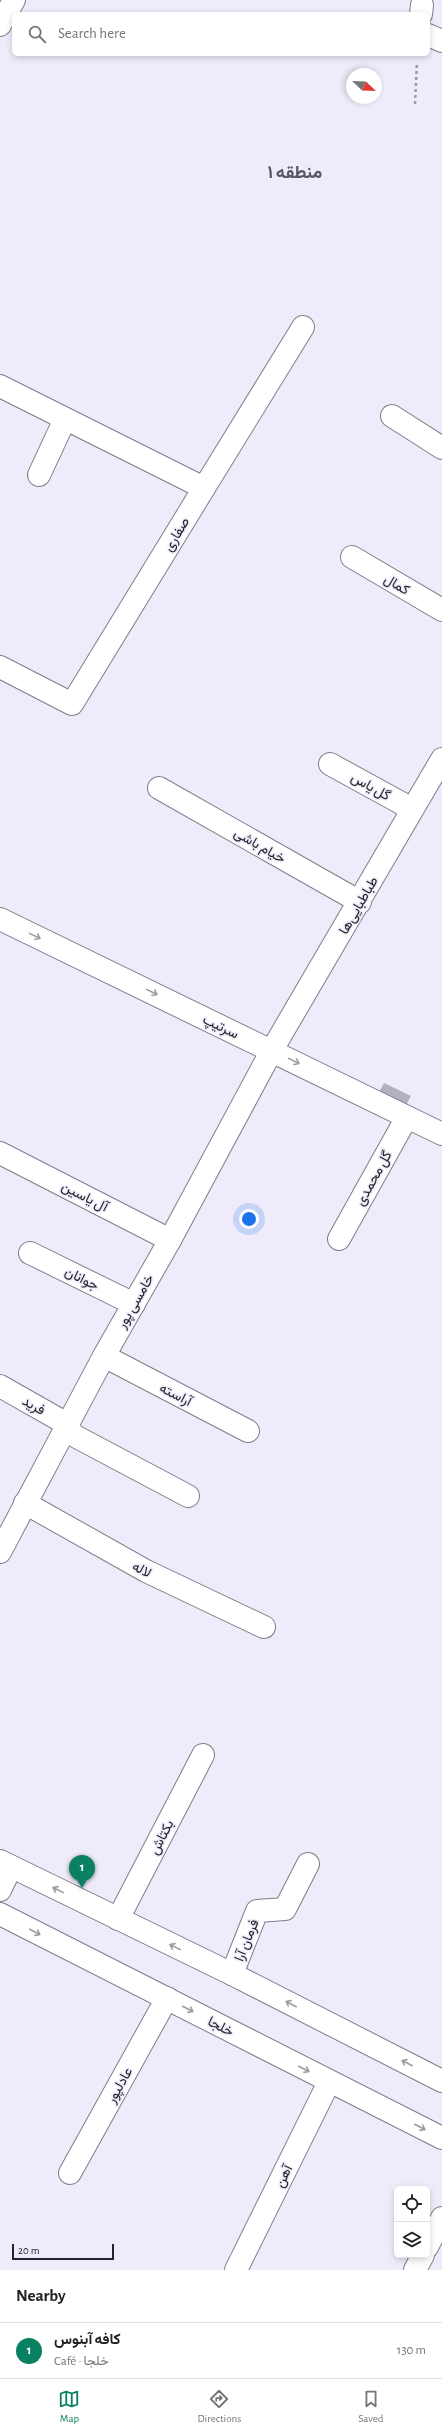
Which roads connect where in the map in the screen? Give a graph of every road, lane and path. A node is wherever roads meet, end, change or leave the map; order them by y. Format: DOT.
graph roads {
  1 [pos="14,0"];
  2 [pos="0,25"];
  3 [pos="430,36"];
  4 [pos="442,41"];
  5 [pos="418,56"];
  6 [pos="415,104"];
  7 [pos="303,327"];
  8 [pos="0,386"];
  9 [pos="392,416"];
  10 [pos="65,419"];
  11 [pos="442,448"];
  12 [pos="39,475"];
  13 [pos="204,488"];
  14 [pos="352,557"];
  15 [pos="442,610"];
  16 [pos="0,667"];
  17 [pos="442,759"];
  18 [pos="330,764"];
  19 [pos="159,788"];
  20 [pos="412,809"];
  21 [pos="360,902"];
  22 [pos="0,919"];
  23 [pos="272,1050"];
  24 [pos="407,1117"];
  25 [pos="442,1134"];
  26 [pos="0,1153"];
  27 [pos="339,1239"];
  28 [pos="170,1240"];
  29 [pos="30,1253"];
  30 [pos="134,1304"];
  31 [pos="104,1356"];
  32 [pos="0,1386"];
  33 [pos="67,1424"];
  34 [pos="248,1431"];
  35 [pos="188,1496"];
  36 [pos="25,1503"];
  37 [pos="0,1552"];
  38 [pos="264,1628"];
  39 [pos="203,1755"];
  40 [pos="6,1864"];
  41 [pos="308,1864"];
  42 [pos="0,1890"];
  43 [pos="0,1914"];
  44 [pos="118,1919"];
  45 [pos="232,1974"];
  46 [pos="167,1998"];
  47 [pos="442,2081"];
  48 [pos="329,2082"];
  49 [pos="442,2138"];
  50 [pos="70,2172"];
  51 [pos="442,2218"];
  52 [pos="430,2241"];
  53 [pos="421,2258"];
  54 [pos="236,2270"];
  55 [pos="415,2270"];
  1 -- 2 [label="street"];
  3 -- 4 [label="street"];
  5 -- 6 [label="path"];
  7 -- 13 [label="street"];
  8 -- 10 [label="street"];
  9 -- 11 [label="street"];
  10 -- 12 [label="street"];
  10 -- 13 [label="street"];
  13 -- 16 [label="street, صفاری"];
  14 -- 15 [label="street, کمال"];
  17 -- 20 [label="street, طباطبایی‌ها"];
  18 -- 20 [label="street, گل یاس"];
  19 -- 21 [label="street, خیام باشی"];
  20 -- 21 [label="street, طباطبایی‌ها"];
  21 -- 23 [label="street, طباطبایی‌ها"];
  22 -- 23 [label="street, سرتیپ, one-way"];
  23 -- 24 [label="street, سرتیپ, one-way"];
  23 -- 28 [label="street, خامسی پور"];
  24 -- 25 [label="street, سرتیپ"];
  24 -- 27 [label="street, گل محمدی"];
  26 -- 28 [label="street, آل یاسین"];
  28 -- 30 [label="street, خامسی پور"];
  29 -- 30 [label="street, جوانان"];
  30 -- 31 [label="street, خامسی پور"];
  31 -- 33 [label="street, خامسی پور"];
  31 -- 34 [label="street, آراسته"];
  32 -- 33 [label="street, فرید"];
  33 -- 35 [label="street"];
  33 -- 36 [label="street, خامسی پور"];
  36 -- 37 [label="street, خامسی پور"];
  36 -- 38 [label="street, لاله"];
  39 -- 44 [label="street, بکتاش"];
  40 -- 42 [label="street"];
  44 -- 40 [label="street, one-way"];
  41 -- 45 [label="street, فرمان آرا"];
  43 -- 46 [label="street, خلجا, one-way"];
  45 -- 44 [label="street, one-way"];
  47 -- 45 [label="street, one-way"];
  46 -- 48 [label="street, خلجا, one-way"];
  46 -- 50 [label="street, عادلپور"];
  48 -- 49 [label="street, خلجا, one-way"];
  48 -- 54 [label="street, آهن"];
  51 -- 52 [label="street"];
  53 -- 55 [label="street"];
}
